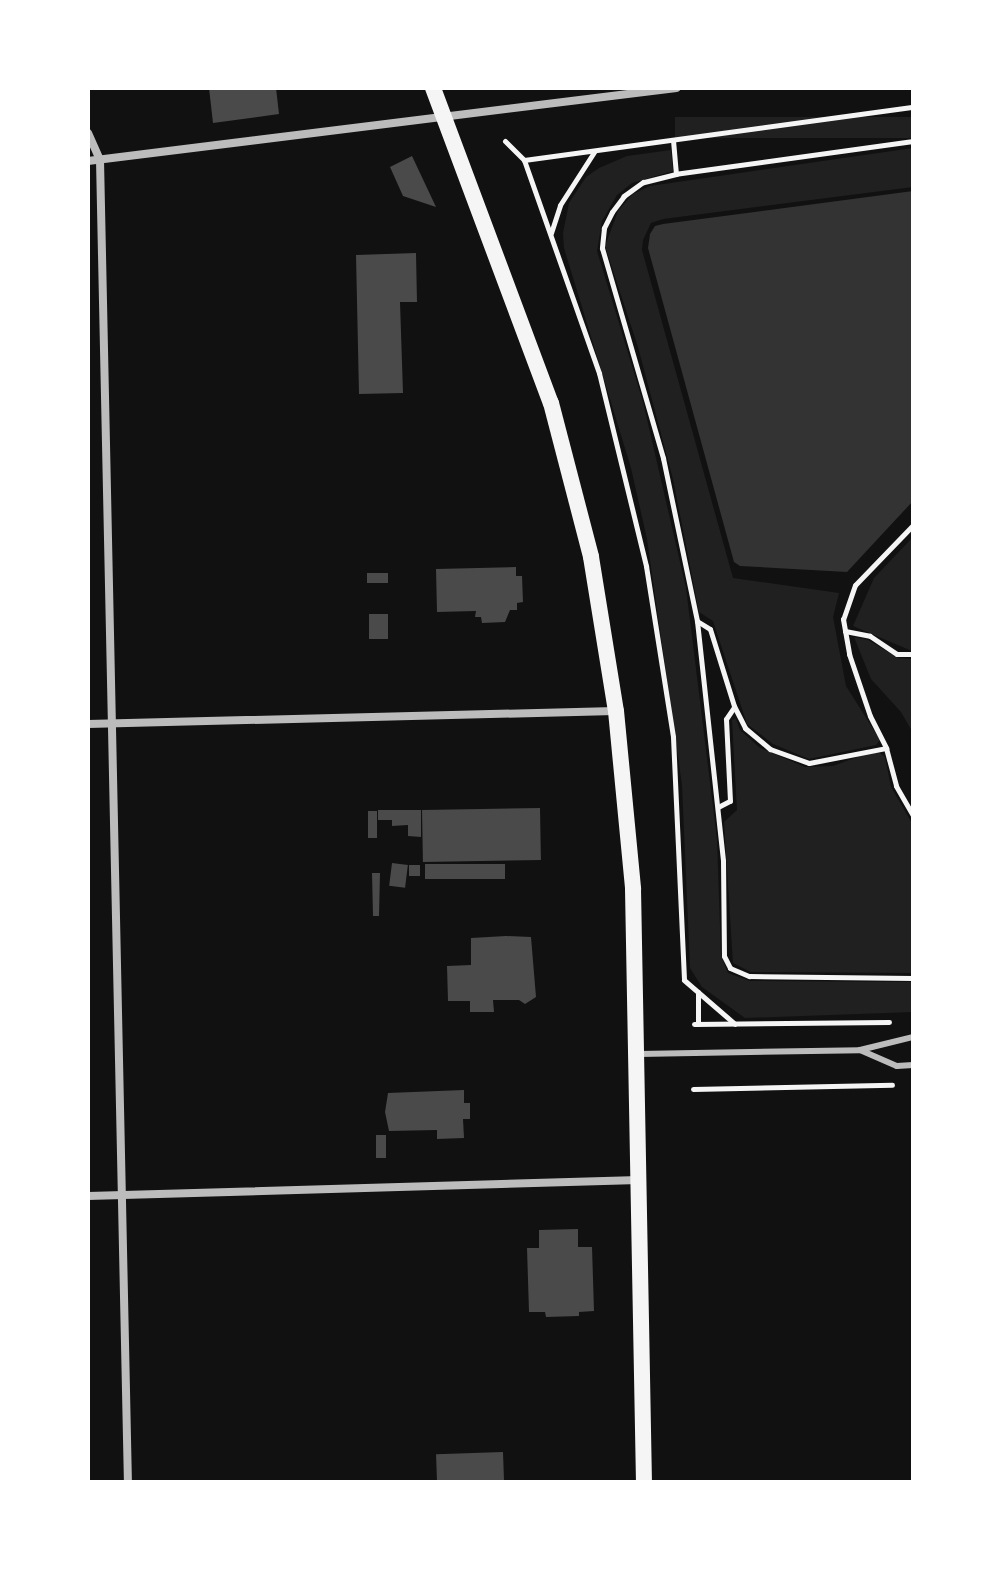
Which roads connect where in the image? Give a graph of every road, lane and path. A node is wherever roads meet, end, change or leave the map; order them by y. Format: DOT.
graph roads {
  1 [pos="433,88"];
  2 [pos="676,88"];
  3 [pos="913,107"];
  4 [pos="447,119"];
  5 [pos="88,133"];
  6 [pos="673,140"];
  7 [pos="505,141"];
  8 [pos="913,141"];
  9 [pos="595,151"];
  10 [pos="100,160"];
  11 [pos="524,160"];
  12 [pos="88,161"];
  13 [pos="676,174"];
  14 [pos="551,233"];
  15 [pos="912,527"];
  16 [pos="697,621"];
  17 [pos="845,631"];
  18 [pos="913,654"];
  19 [pos="734,706"];
  20 [pos="616,711"];
  21 [pos="112,723"];
  22 [pos="88,724"];
  23 [pos="886,748"];
  24 [pos="913,794"];
  25 [pos="901,795"];
  26 [pos="718,807"];
  27 [pos="913,815"];
  28 [pos="913,978"];
  29 [pos="698,991"];
  30 [pos="898,1022"];
  31 [pos="735,1024"];
  32 [pos="913,1037"];
  33 [pos="860,1050"];
  34 [pos="636,1054"];
  35 [pos="913,1065"];
  36 [pos="897,1085"];
  37 [pos="693,1089"];
  38 [pos="640,1180"];
  39 [pos="123,1195"];
  40 [pos="88,1196"];
  41 [pos="128,1482"];
  42 [pos="644,1482"];
  1 -- 4 [label="main road"];
  2 -- 4 [label="street"];
  3 -- 6 [label="path"];
  4 -- 10 [label="street"];
  4 -- 20 [label="main road"];
  5 -- 10 [label="street"];
  6 -- 9 [label="path"];
  6 -- 13 [label="path"];
  7 -- 11 [label="path"];
  8 -- 13 [label="path"];
  9 -- 11 [label="path"];
  9 -- 14 [label="path"];
  10 -- 12 [label="street"];
  10 -- 21 [label="street"];
  11 -- 14 [label="path"];
  13 -- 16 [label="path"];
  14 -- 29 [label="path"];
  15 -- 17 [label="path"];
  16 -- 19 [label="path"];
  16 -- 26 [label="path"];
  17 -- 18 [label="path"];
  17 -- 23 [label="path"];
  19 -- 23 [label="path"];
  19 -- 26 [label="path"];
  20 -- 21 [label="street"];
  20 -- 34 [label="main road"];
  21 -- 22 [label="street"];
  21 -- 39 [label="street"];
  23 -- 25 [label="path"];
  24 -- 25 [label="path"];
  25 -- 27 [label="path"];
  26 -- 28 [label="path"];
  29 -- 31 [label="path"];
  29 -- 31 [label="path"];
  30 -- 31 [label="path"];
  32 -- 33 [label="lane"];
  33 -- 34 [label="lane"];
  33 -- 35 [label="lane"];
  34 -- 38 [label="main road"];
  36 -- 37 [label="path"];
  38 -- 39 [label="street"];
  38 -- 42 [label="main road"];
  39 -- 40 [label="street"];
  39 -- 41 [label="street"];
}
